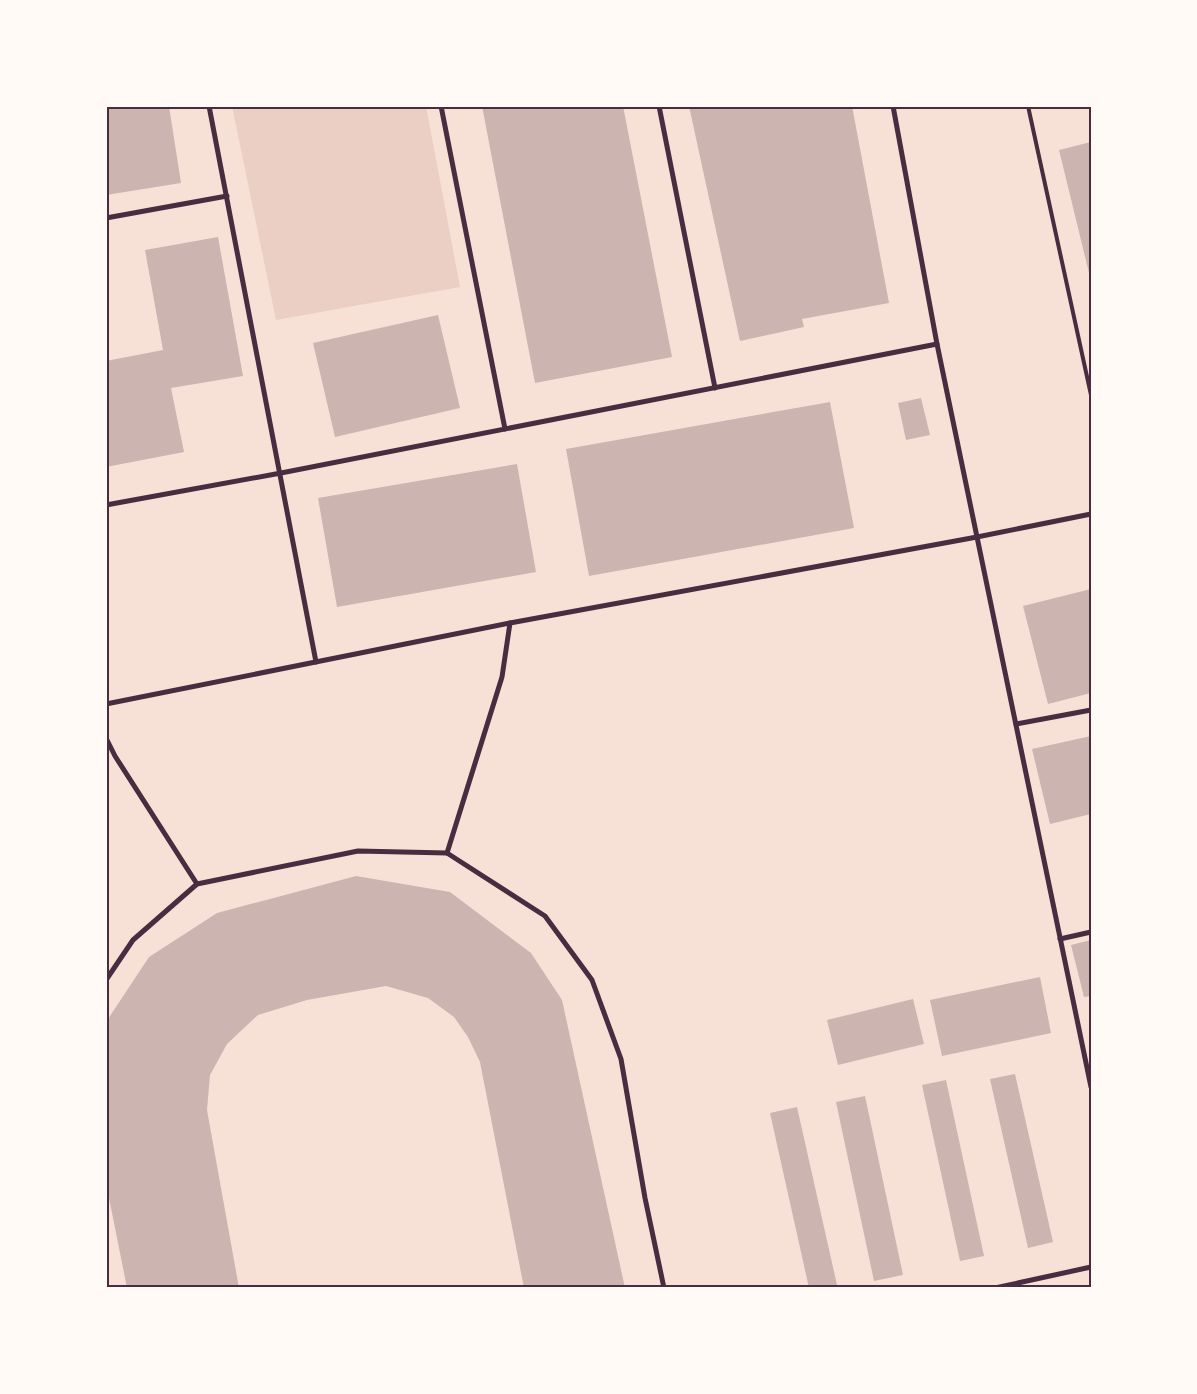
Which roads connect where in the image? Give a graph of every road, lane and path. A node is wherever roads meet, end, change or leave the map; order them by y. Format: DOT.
graph roads {
  1 [pos="210,106"];
  2 [pos="441,106"];
  3 [pos="659,106"];
  4 [pos="893,106"];
  5 [pos="1028,106"];
  6 [pos="227,196"];
  7 [pos="106,218"];
  8 [pos="937,344"];
  9 [pos="715,388"];
  10 [pos="1091,395"];
  11 [pos="505,429"];
  12 [pos="280,473"];
  13 [pos="106,505"];
  14 [pos="1091,514"];
  15 [pos="977,537"];
  16 [pos="510,623"];
  17 [pos="316,662"];
  18 [pos="106,704"];
  19 [pos="1091,710"];
  20 [pos="1016,724"];
  21 [pos="106,738"];
  22 [pos="447,853"];
  23 [pos="196,884"];
  24 [pos="1091,932"];
  25 [pos="1060,939"];
  26 [pos="106,980"];
  27 [pos="1091,1087"];
  28 [pos="1091,1267"];
  29 [pos="664,1288"];
  30 [pos="995,1288"];
  1 -- 6 [label="street"];
  2 -- 11 [label="street"];
  3 -- 9 [label="street"];
  4 -- 8 [label="street"];
  5 -- 10 [label="lane"];
  6 -- 7 [label="street"];
  6 -- 12 [label="street"];
  8 -- 9 [label="street"];
  8 -- 15 [label="street"];
  9 -- 11 [label="street"];
  11 -- 12 [label="street"];
  12 -- 13 [label="street"];
  12 -- 17 [label="street"];
  14 -- 15 [label="street"];
  15 -- 16 [label="street"];
  15 -- 20 [label="street"];
  16 -- 17 [label="street"];
  16 -- 22 [label="street"];
  17 -- 18 [label="street"];
  19 -- 20 [label="street"];
  20 -- 25 [label="street"];
  21 -- 23 [label="street"];
  22 -- 23 [label="street"];
  22 -- 29 [label="street"];
  23 -- 26 [label="street"];
  24 -- 25 [label="street"];
  25 -- 27 [label="street"];
  28 -- 30 [label="street"];
}
